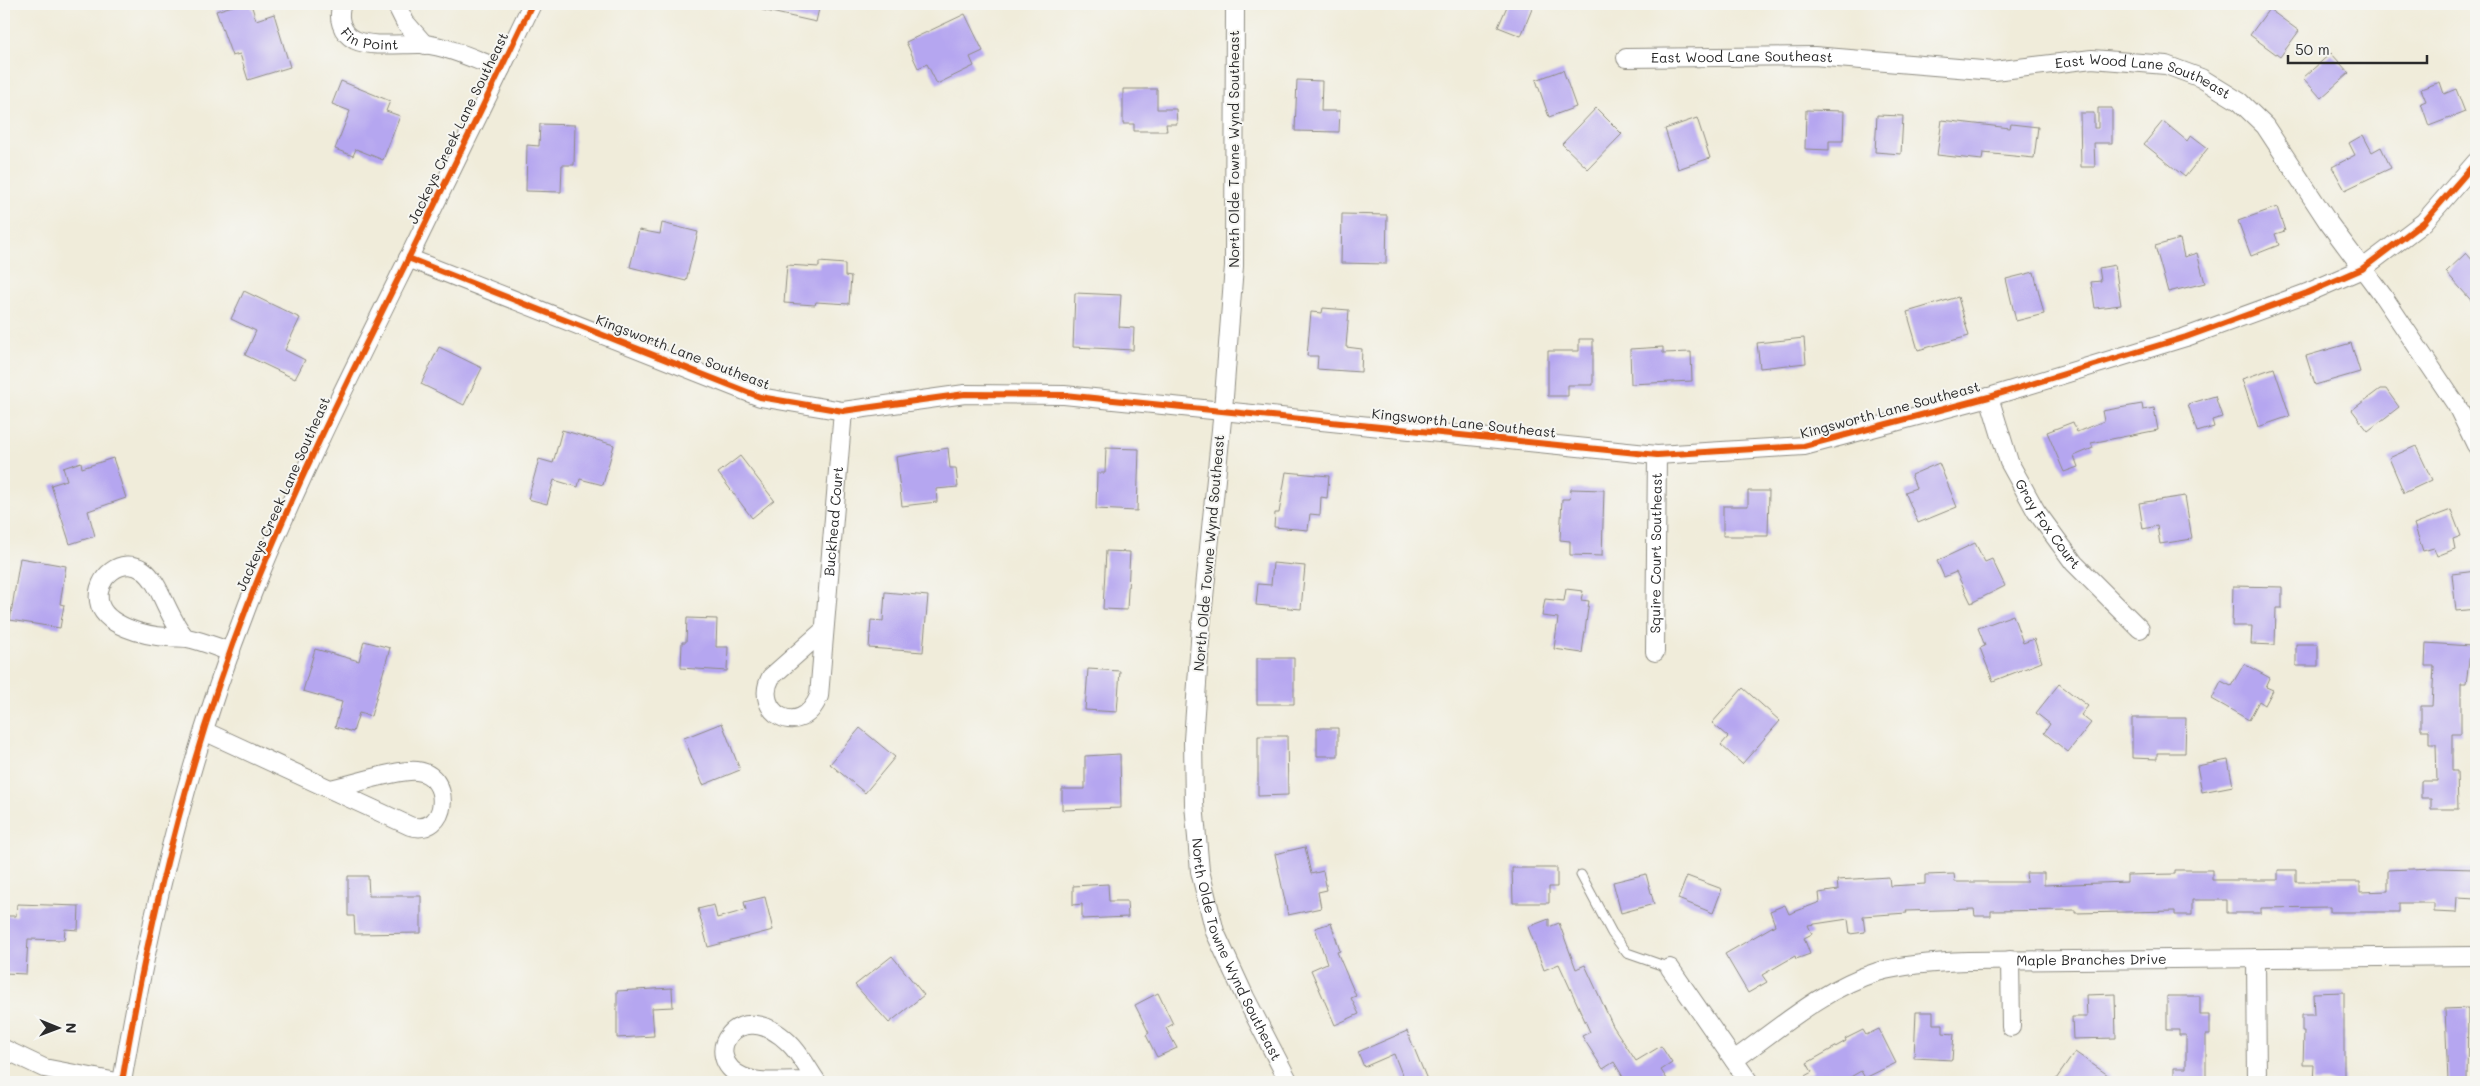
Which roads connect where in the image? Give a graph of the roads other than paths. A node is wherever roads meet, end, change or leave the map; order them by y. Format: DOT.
graph roads {
  1 [pos="342,4"];
  2 [pos="396,4"];
  3 [pos="532,4"];
  4 [pos="1235,4"];
  5 [pos="425,44"];
  6 [pos="1626,58"];
  7 [pos="501,69"];
  8 [pos="2476,162"];
  9 [pos="408,258"];
  10 [pos="2362,269"];
  11 [pos="1990,397"];
  12 [pos="1223,410"];
  13 [pos="843,411"];
  14 [pos="2476,445"];
  15 [pos="1657,455"];
  16 [pos="2140,628"];
  17 [pos="824,630"];
  18 [pos="185,638"];
  19 [pos="231,652"];
  20 [pos="1655,652"];
  21 [pos="204,731"];
  22 [pos="330,789"];
  23 [pos="1581,875"];
  24 [pos="2476,956"];
  25 [pos="2256,958"];
  26 [pos="2010,960"];
  27 [pos="1670,968"];
  28 [pos="2011,1027"];
  29 [pos="4,1049"];
  30 [pos="1734,1060"];
  31 [pos="117,1082"];
  32 [pos="122,1082"];
  33 [pos="816,1082"];
  34 [pos="1289,1082"];
  35 [pos="1749,1082"];
  36 [pos="2257,1082"];
  1 -- 5 [label="street, Fin Point"];
  2 -- 5 [label="street, Fin Point"];
  3 -- 7 [label="street, Jackeys Creek Lane Southeast"];
  4 -- 12 [label="street, North Olde Towne Wynd Southeast"];
  5 -- 7 [label="street, Fin Point"];
  6 -- 10 [label="street, East Wood Lane Southeast"];
  7 -- 9 [label="street, Jackeys Creek Lane Southeast"];
  8 -- 10 [label="street, Kingsworth Lane Southeast"];
  9 -- 13 [label="street, Kingsworth Lane Southeast"];
  9 -- 19 [label="street, Jackeys Creek Lane Southeast"];
  10 -- 11 [label="street, Kingsworth Lane Southeast"];
  10 -- 14 [label="street, East Wood Lane Southeast"];
  11 -- 15 [label="street, Kingsworth Lane Southeast"];
  11 -- 16 [label="street, Gray Fox Court"];
  12 -- 13 [label="street, Kingsworth Lane Southeast"];
  12 -- 15 [label="street, Kingsworth Lane Southeast"];
  12 -- 34 [label="street, North Olde Towne Wynd Southeast"];
  13 -- 17 [label="street, Buckhead Court"];
  15 -- 20 [label="street, Squire Court Southeast"];
  17 -- 17 [label="street, Buckhead Court"];
  18 -- 18 [label="street"];
  18 -- 19 [label="street"];
  19 -- 21 [label="street, Jackeys Creek Lane Southeast"];
  21 -- 22 [label="street"];
  21 -- 32 [label="street, Jackeys Creek Lane Southeast"];
  22 -- 22 [label="street"];
  23 -- 27 [label="lane"];
  24 -- 25 [label="street, Maple Branches Drive"];
  25 -- 26 [label="street, Maple Branches Drive"];
  25 -- 36 [label="street"];
  26 -- 28 [label="street"];
  26 -- 30 [label="street, Maple Branches Drive"];
  27 -- 30 [label="street"];
  29 -- 31 [label="street"];
  30 -- 35 [label="street"];
  33 -- 33 [label="street"];
}
